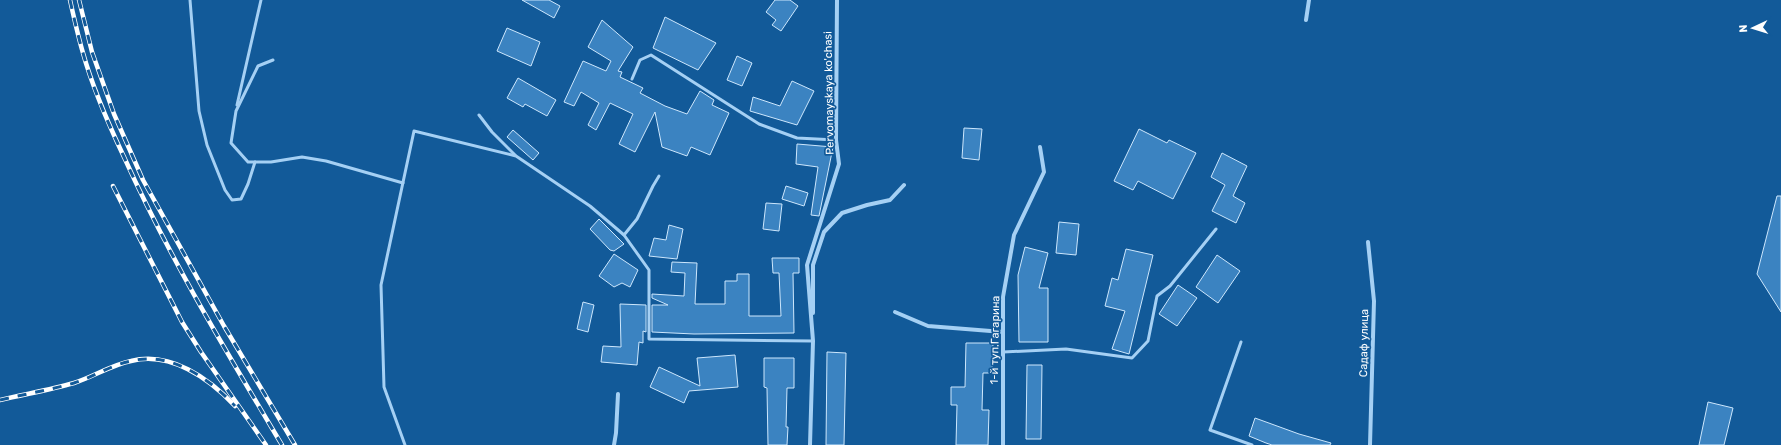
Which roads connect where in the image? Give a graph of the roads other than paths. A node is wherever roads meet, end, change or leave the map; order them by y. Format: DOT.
graph roads {
  1 [pos="190,0"];
  2 [pos="261,0"];
  3 [pos="837,0"];
  4 [pos="1309,0"];
  5 [pos="1306,20"];
  6 [pos="273,60"];
  7 [pos="632,79"];
  8 [pos="236,111"];
  9 [pos="479,115"];
  10 [pos="836,140"];
  11 [pos="1040,147"];
  12 [pos="516,156"];
  13 [pos="255,162"];
  14 [pos="659,176"];
  15 [pos="403,183"];
  16 [pos="904,185"];
  17 [pos="1216,229"];
  18 [pos="624,235"];
  19 [pos="1368,242"];
  20 [pos="895,312"];
  21 [pos="1003,332"];
  22 [pos="812,341"];
  23 [pos="1241,342"];
  24 [pos="1003,352"];
  25 [pos="618,394"];
  26 [pos="405,445"];
  27 [pos="614,445"];
  28 [pos="810,445"];
  29 [pos="1003,445"];
  30 [pos="1252,445"];
  31 [pos="1370,445"];
  1 -- 13 [label="lane"];
  2 -- 8 [label="lane"];
  3 -- 10 [label="street, Pervomayskaya ko'chasi"];
  4 -- 5 [label="street"];
  6 -- 8 [label="lane"];
  7 -- 10 [label="lane"];
  8 -- 13 [label="lane"];
  9 -- 12 [label="lane"];
  10 -- 22 [label="street, Pervomayskaya ko'chasi"];
  11 -- 21 [label="street, 1-й туп.Гагарина"];
  12 -- 15 [label="lane"];
  12 -- 18 [label="lane"];
  13 -- 15 [label="lane"];
  14 -- 18 [label="lane"];
  15 -- 26 [label="lane"];
  16 -- 22 [label="street"];
  17 -- 24 [label="lane"];
  18 -- 22 [label="lane"];
  19 -- 31 [label="street, Садаф улица"];
  20 -- 21 [label="street"];
  21 -- 24 [label="street, 1-й туп.Гагарина"];
  22 -- 28 [label="street, Pervomayskaya ko'chasi"];
  23 -- 30 [label="lane"];
  24 -- 29 [label="street, 1-й туп.Гагарина"];
  25 -- 27 [label="street"];
}
